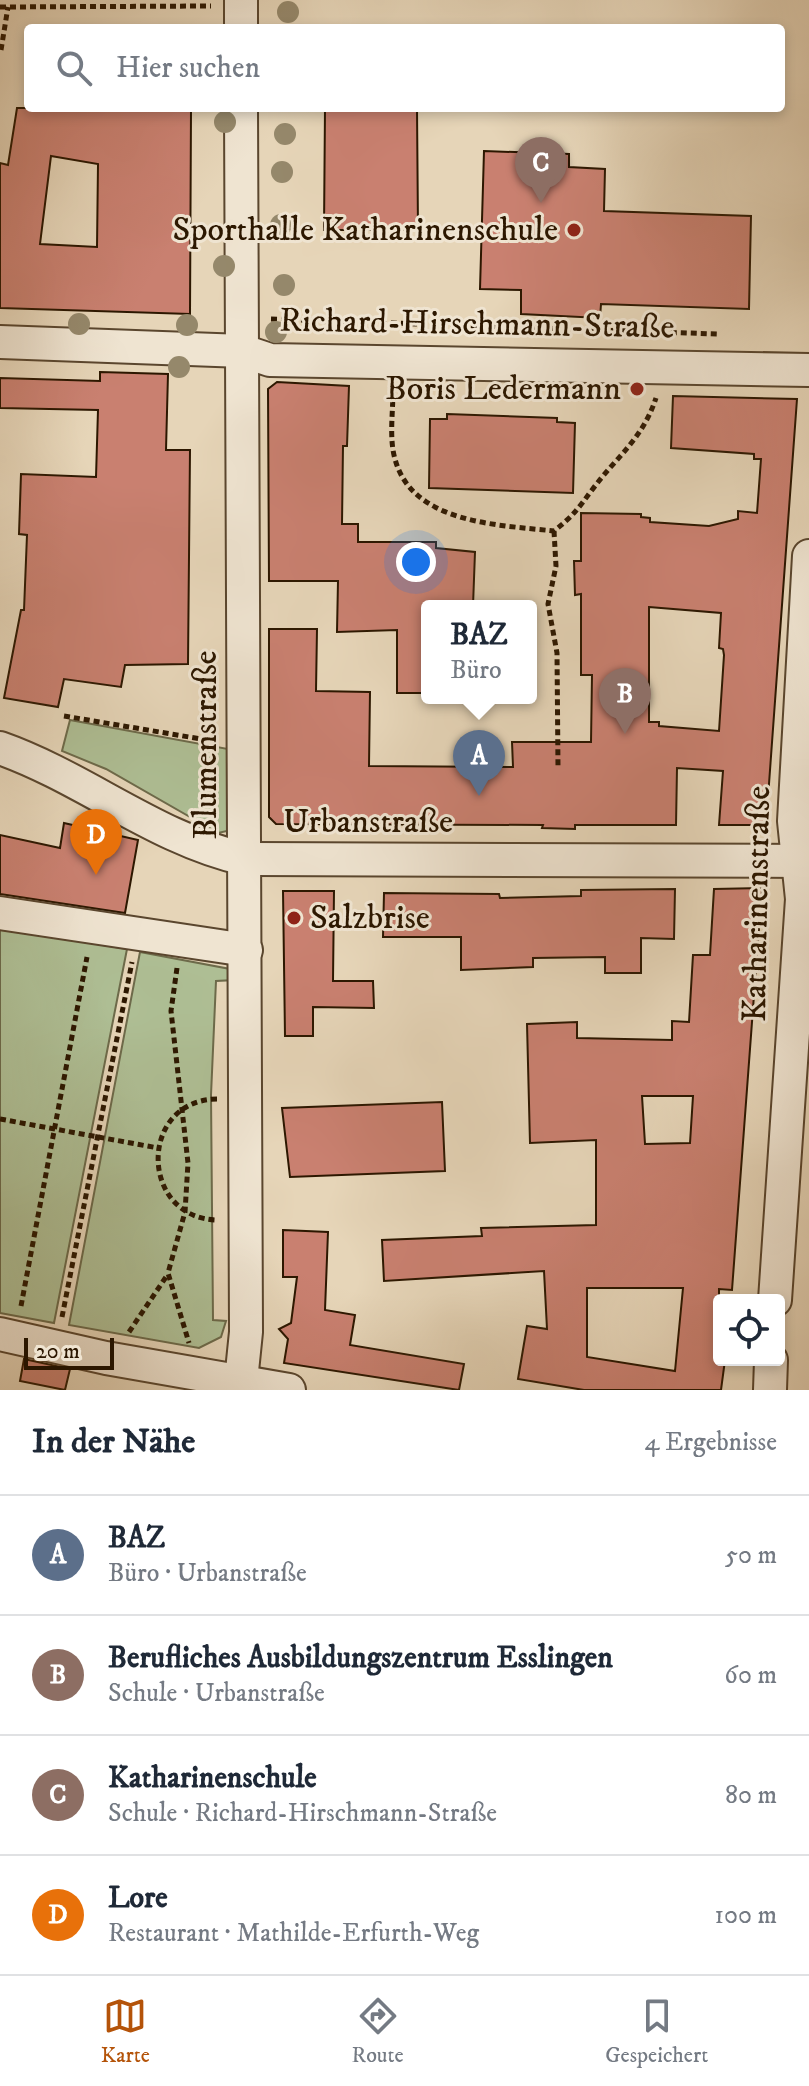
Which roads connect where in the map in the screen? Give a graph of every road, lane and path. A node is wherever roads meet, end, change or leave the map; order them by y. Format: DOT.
graph roads {
  1 [pos="0,7"];
  2 [pos="8,7"];
  3 [pos="234,11"];
  4 [pos="1,50"];
  5 [pos="241,112"];
  6 [pos="242,318"];
  7 [pos="719,334"];
  8 [pos="0,342"];
  9 [pos="243,351"];
  10 [pos="393,362"];
  11 [pos="667,367"];
  12 [pos="809,370"];
  13 [pos="554,531"];
  14 [pos="809,556"];
  15 [pos="64,716"];
  16 [pos="215,742"];
  17 [pos="0,748"];
  18 [pos="558,767"];
  19 [pos="245,859"];
  20 [pos="804,861"];
  21 [pos="0,913"];
  22 [pos="137,935"];
  23 [pos="183,942"];
  24 [pos="246,950"];
  25 [pos="73,951"];
  26 [pos="246,1099"];
  27 [pos="185,1108"];
  28 [pos="0,1119"];
  29 [pos="57,1129"];
  30 [pos="99,1138"];
  31 [pos="158,1148"];
  32 [pos="185,1212"];
  33 [pos="245,1220"];
  34 [pos="168,1273"];
  35 [pos="775,1294"];
  36 [pos="6,1319"];
  37 [pos="57,1345"];
  38 [pos="106,1358"];
  39 [pos="771,1366"];
  40 [pos="205,1376"];
  41 [pos="241,1381"];
  42 [pos="289,1390"];
  43 [pos="770,1390"];
  1 -- 2 [label="path"];
  2 -- 3 [label="path"];
  2 -- 4 [label="path"];
  5 -- 6 [label="street, Blumenstraße"];
  6 -- 7 [label="path"];
  6 -- 9 [label="street, Blumenstraße"];
  8 -- 9 [label="street, Richard-Hirschmann-Straße"];
  9 -- 10 [label="street, Richard-Hirschmann-Straße"];
  9 -- 19 [label="street, Blumenstraße"];
  10 -- 11 [label="street, Richard-Hirschmann-Straße"];
  10 -- 13 [label="path"];
  11 -- 12 [label="street, Richard-Hirschmann-Straße"];
  11 -- 13 [label="path"];
  13 -- 18 [label="path"];
  14 -- 20 [label="street, Katharinenstraße"];
  15 -- 16 [label="path"];
  17 -- 19 [label="street, Urbanstraße"];
  19 -- 20 [label="street, Urbanstraße"];
  19 -- 24 [label="street, Blumenstraße"];
  20 -- 35 [label="street, Katharinenstraße"];
  21 -- 22 [label="street"];
  22 -- 23 [label="street"];
  22 -- 30 [label="path"];
  23 -- 24 [label="street"];
  23 -- 27 [label="path"];
  24 -- 26 [label="street, Blumenstraße"];
  25 -- 29 [label="path"];
  26 -- 27 [label="path"];
  26 -- 33 [label="street, Blumenstraße"];
  27 -- 31 [label="path"];
  27 -- 32 [label="path"];
  28 -- 29 [label="path"];
  29 -- 30 [label="path"];
  29 -- 36 [label="path"];
  30 -- 31 [label="path"];
  30 -- 37 [label="path"];
  31 -- 32 [label="path"];
  32 -- 33 [label="path"];
  32 -- 34 [label="path"];
  33 -- 41 [label="street, Blumenstraße"];
  34 -- 38 [label="path"];
  34 -- 40 [label="path"];
  36 -- 37 [label="street"];
  37 -- 38 [label="street"];
  38 -- 40 [label="street"];
  39 -- 43 [label="street"];
  40 -- 41 [label="street"];
  41 -- 42 [label="street"];
}
